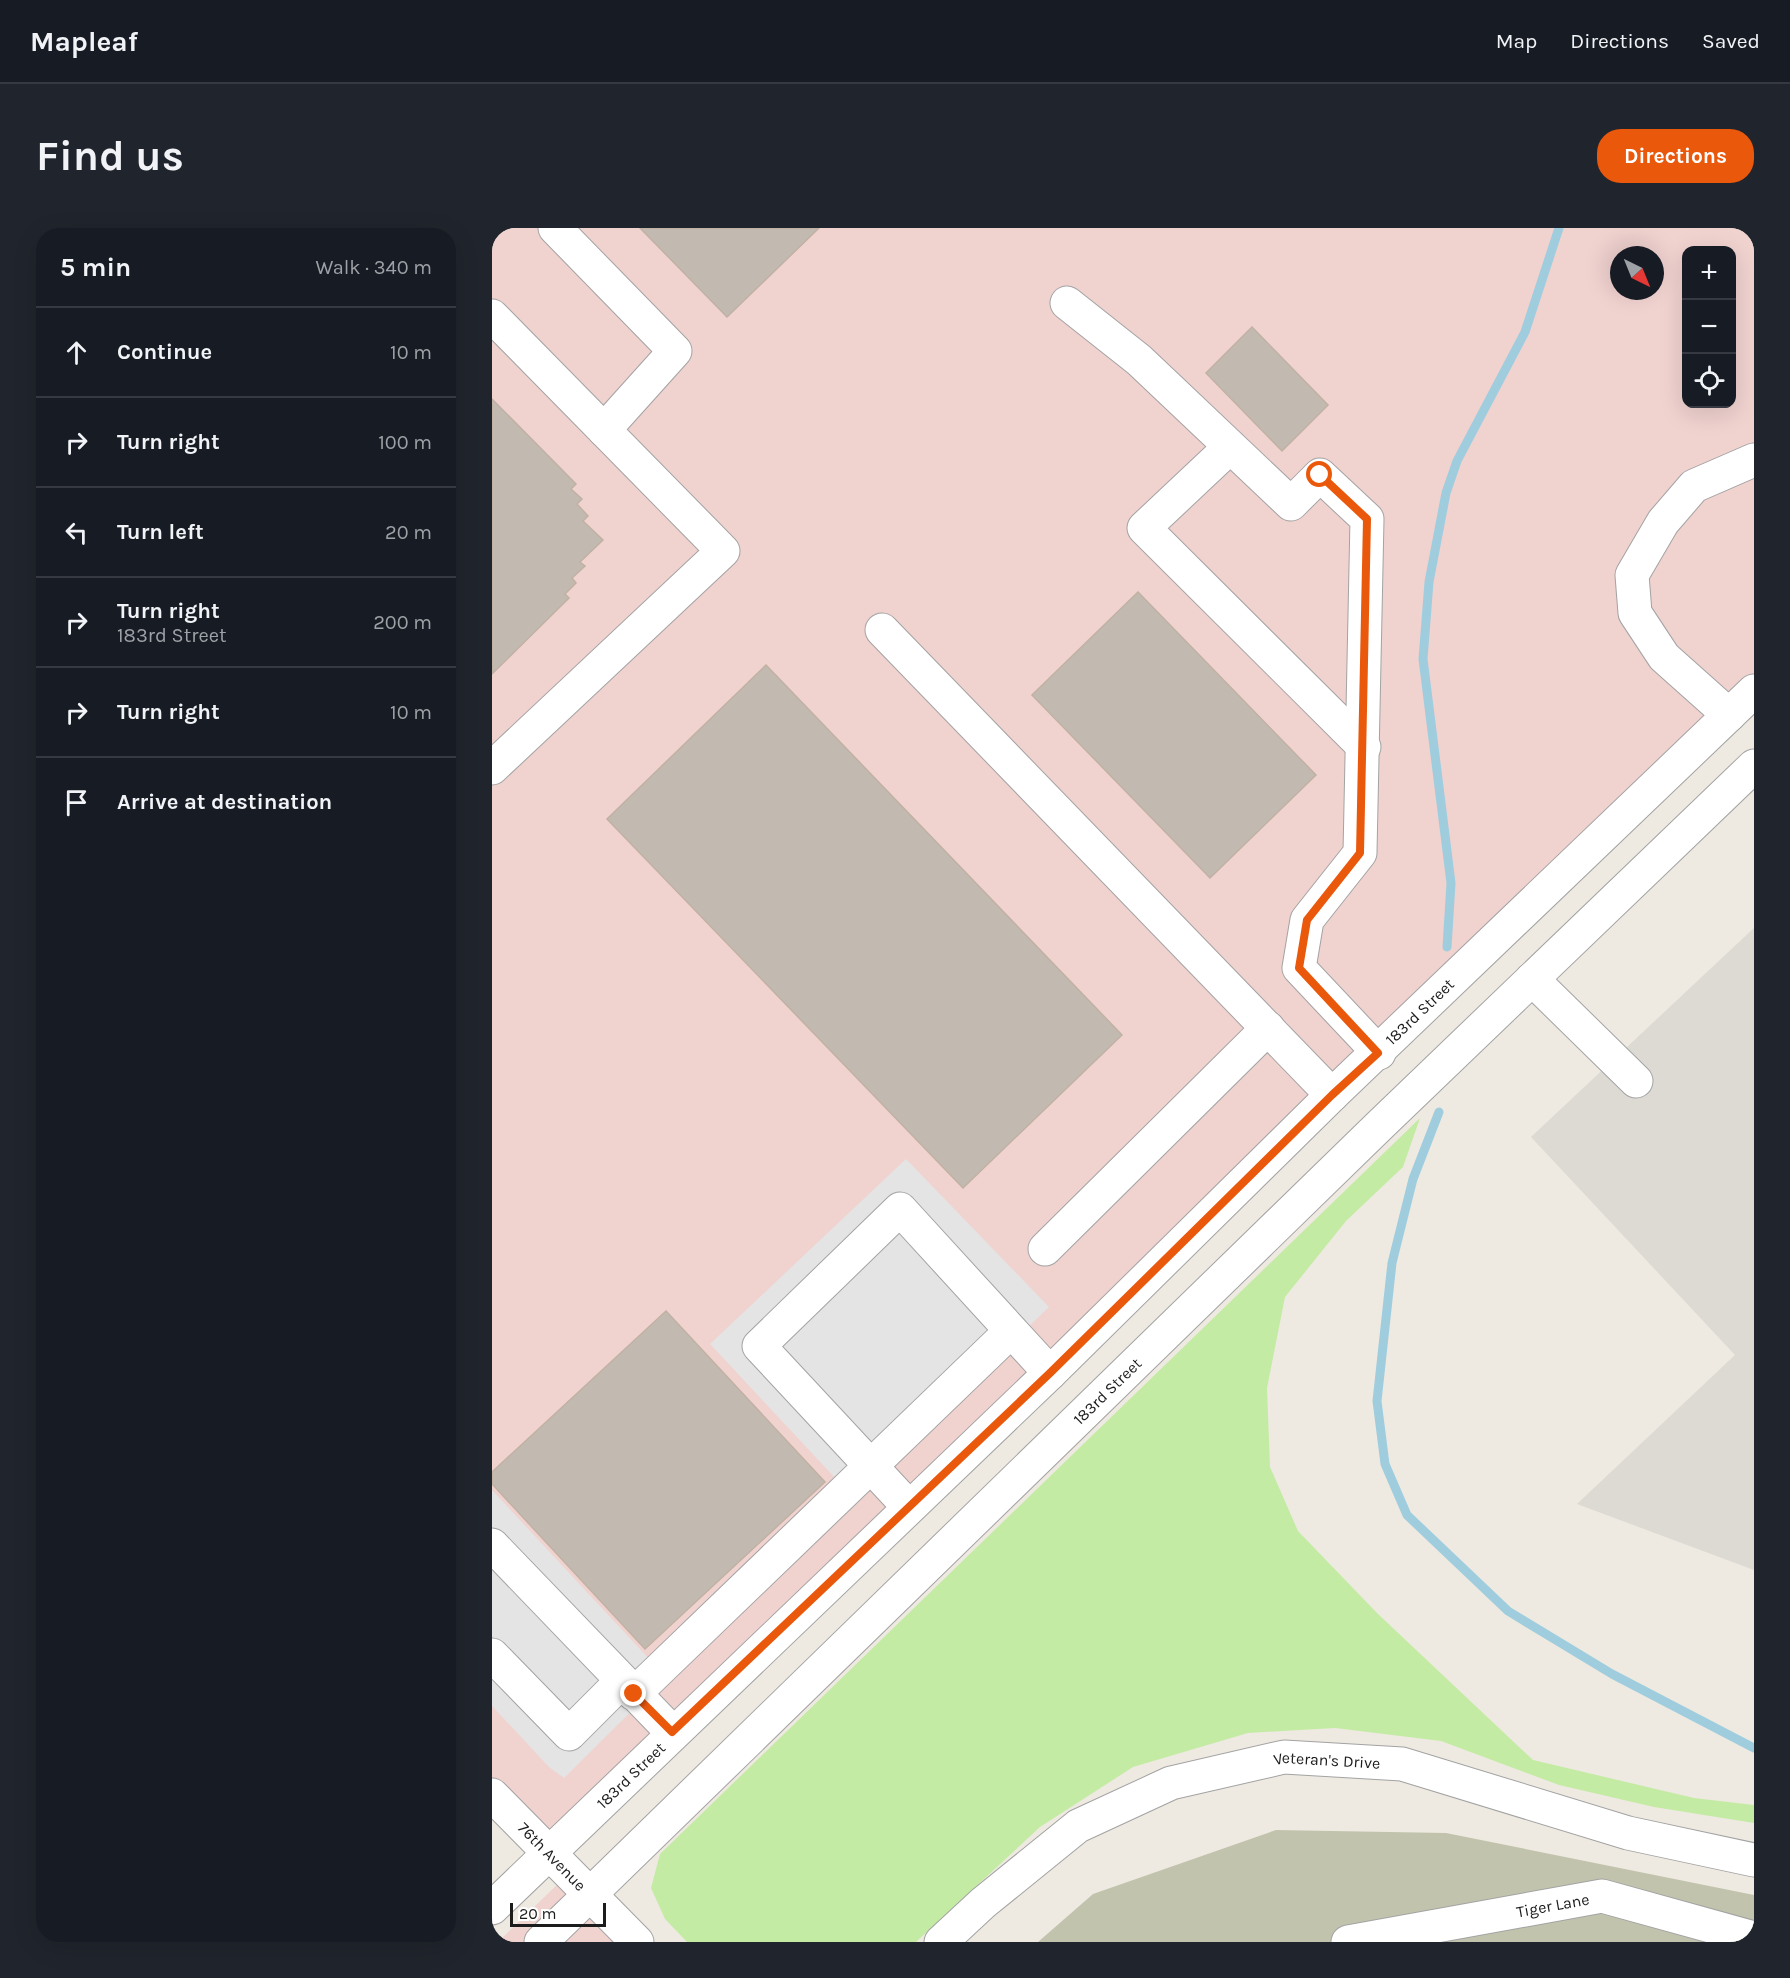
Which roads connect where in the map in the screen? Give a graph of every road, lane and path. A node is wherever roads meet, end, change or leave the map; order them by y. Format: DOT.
graph roads {
  1 [pos="555,228"];
  2 [pos="1067,303"];
  3 [pos="492,316"];
  4 [pos="604,430"];
  5 [pos="1230,447"];
  6 [pos="1754,460"];
  7 [pos="882,630"];
  8 [pos="1754,691"];
  9 [pos="1729,715"];
  10 [pos="1364,747"];
  11 [pos="1754,766"];
  12 [pos="492,768"];
  13 [pos="1532,979"];
  14 [pos="1268,1028"];
  15 [pos="1378,1053"];
  16 [pos="1636,1081"];
  17 [pos="1332,1095"];
  18 [pos="1045,1249"];
  19 [pos="1011,1331"];
  20 [pos="1050,1373"];
  21 [pos="869,1466"];
  22 [pos="908,1506"];
  23 [pos="492,1545"];
  24 [pos="492,1655"];
  25 [pos="628,1688"];
  26 [pos="672,1732"];
  27 [pos="492,1795"];
  28 [pos="549,1853"];
  29 [pos="1754,1860"];
  30 [pos="590,1894"];
  31 [pos="492,1908"];
  32 [pos="1754,1938"];
  33 [pos="541,1942"];
  34 [pos="637,1942"];
  35 [pos="941,1942"];
  36 [pos="1348,1942"];
  1 -- 4 [label="street"];
  2 -- 5 [label="street"];
  3 -- 4 [label="street"];
  4 -- 12 [label="street"];
  5 -- 10 [label="street"];
  5 -- 10 [label="street"];
  6 -- 9 [label="street"];
  7 -- 14 [label="street"];
  8 -- 9 [label="street, 183rd Street"];
  9 -- 15 [label="street, 183rd Street"];
  10 -- 15 [label="street"];
  11 -- 13 [label="street, 183rd Street"];
  13 -- 16 [label="street"];
  13 -- 30 [label="street, 183rd Street"];
  14 -- 17 [label="street"];
  14 -- 18 [label="street"];
  15 -- 17 [label="street, 183rd Street"];
  17 -- 20 [label="street, 183rd Street"];
  19 -- 20 [label="street"];
  19 -- 21 [label="street"];
  19 -- 21 [label="street"];
  20 -- 22 [label="street, 183rd Street"];
  21 -- 22 [label="street"];
  21 -- 25 [label="street"];
  22 -- 26 [label="street, 183rd Street"];
  23 -- 25 [label="street"];
  24 -- 25 [label="street"];
  25 -- 26 [label="street"];
  26 -- 28 [label="street, 183rd Street"];
  27 -- 28 [label="street, 76th Avenue"];
  28 -- 30 [label="street, 76th Avenue"];
  28 -- 31 [label="street, 183rd Street"];
  29 -- 35 [label="street, Veteran's Drive"];
  30 -- 33 [label="street, 183rd Street"];
  30 -- 34 [label="street, 76th Avenue"];
  32 -- 36 [label="street, Tiger Lane"];
}
